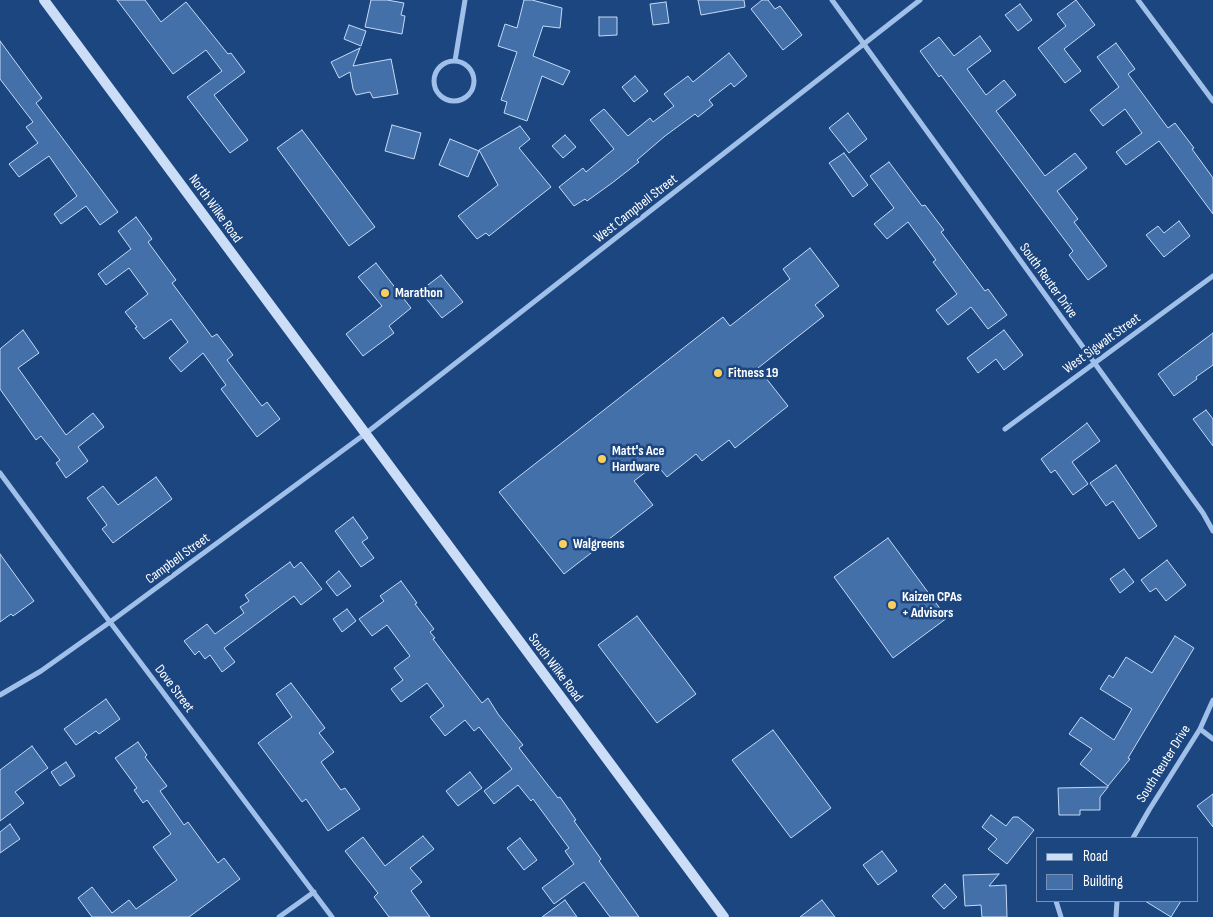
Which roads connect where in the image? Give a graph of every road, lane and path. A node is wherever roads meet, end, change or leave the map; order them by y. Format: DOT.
graph roads {
  1 [pos="44,0"];
  2 [pos="465,0"];
  3 [pos="832,0"];
  4 [pos="920,0"];
  5 [pos="1138,0"];
  6 [pos="864,45"];
  7 [pos="456,61"];
  8 [pos="1213,101"];
  9 [pos="1213,276"];
  10 [pos="1095,364"];
  11 [pos="1005,429"];
  12 [pos="365,434"];
  13 [pos="0,472"];
  14 [pos="1213,530"];
  15 [pos="110,622"];
  16 [pos="0,695"];
  17 [pos="1213,700"];
  18 [pos="1200,729"];
  19 [pos="1213,739"];
  20 [pos="1134,837"];
  21 [pos="314,892"];
  22 [pos="1056,902"];
  23 [pos="1117,902"];
  24 [pos="279,917"];
  25 [pos="332,917"];
  26 [pos="724,917"];
  27 [pos="1061,917"];
  28 [pos="1116,917"];
  1 -- 12 [label="main road, North Wilke Road"];
  2 -- 7 [label="street"];
  3 -- 6 [label="street, South Reuter Drive"];
  4 -- 6 [label="street, West Campbell Street"];
  5 -- 8 [label="street"];
  6 -- 10 [label="street, South Reuter Drive"];
  6 -- 12 [label="street, West Campbell Street"];
  7 -- 7 [label="street"];
  9 -- 10 [label="street, West Sigwalt Street"];
  10 -- 11 [label="street, West Sigwalt Street"];
  10 -- 14 [label="street, South Reuter Drive"];
  12 -- 15 [label="street, Campbell Street"];
  12 -- 26 [label="main road, South Wilke Road"];
  13 -- 15 [label="street, Dove Street"];
  15 -- 16 [label="street, Campbell Street"];
  15 -- 21 [label="street, Dove Street"];
  17 -- 18 [label="street, South Reuter Drive"];
  18 -- 19 [label="street"];
  18 -- 20 [label="street, South Reuter Drive"];
  21 -- 24 [label="street"];
  21 -- 25 [label="street, Dove Street"];
  22 -- 27 [label="street"];
  23 -- 28 [label="street"];
}
